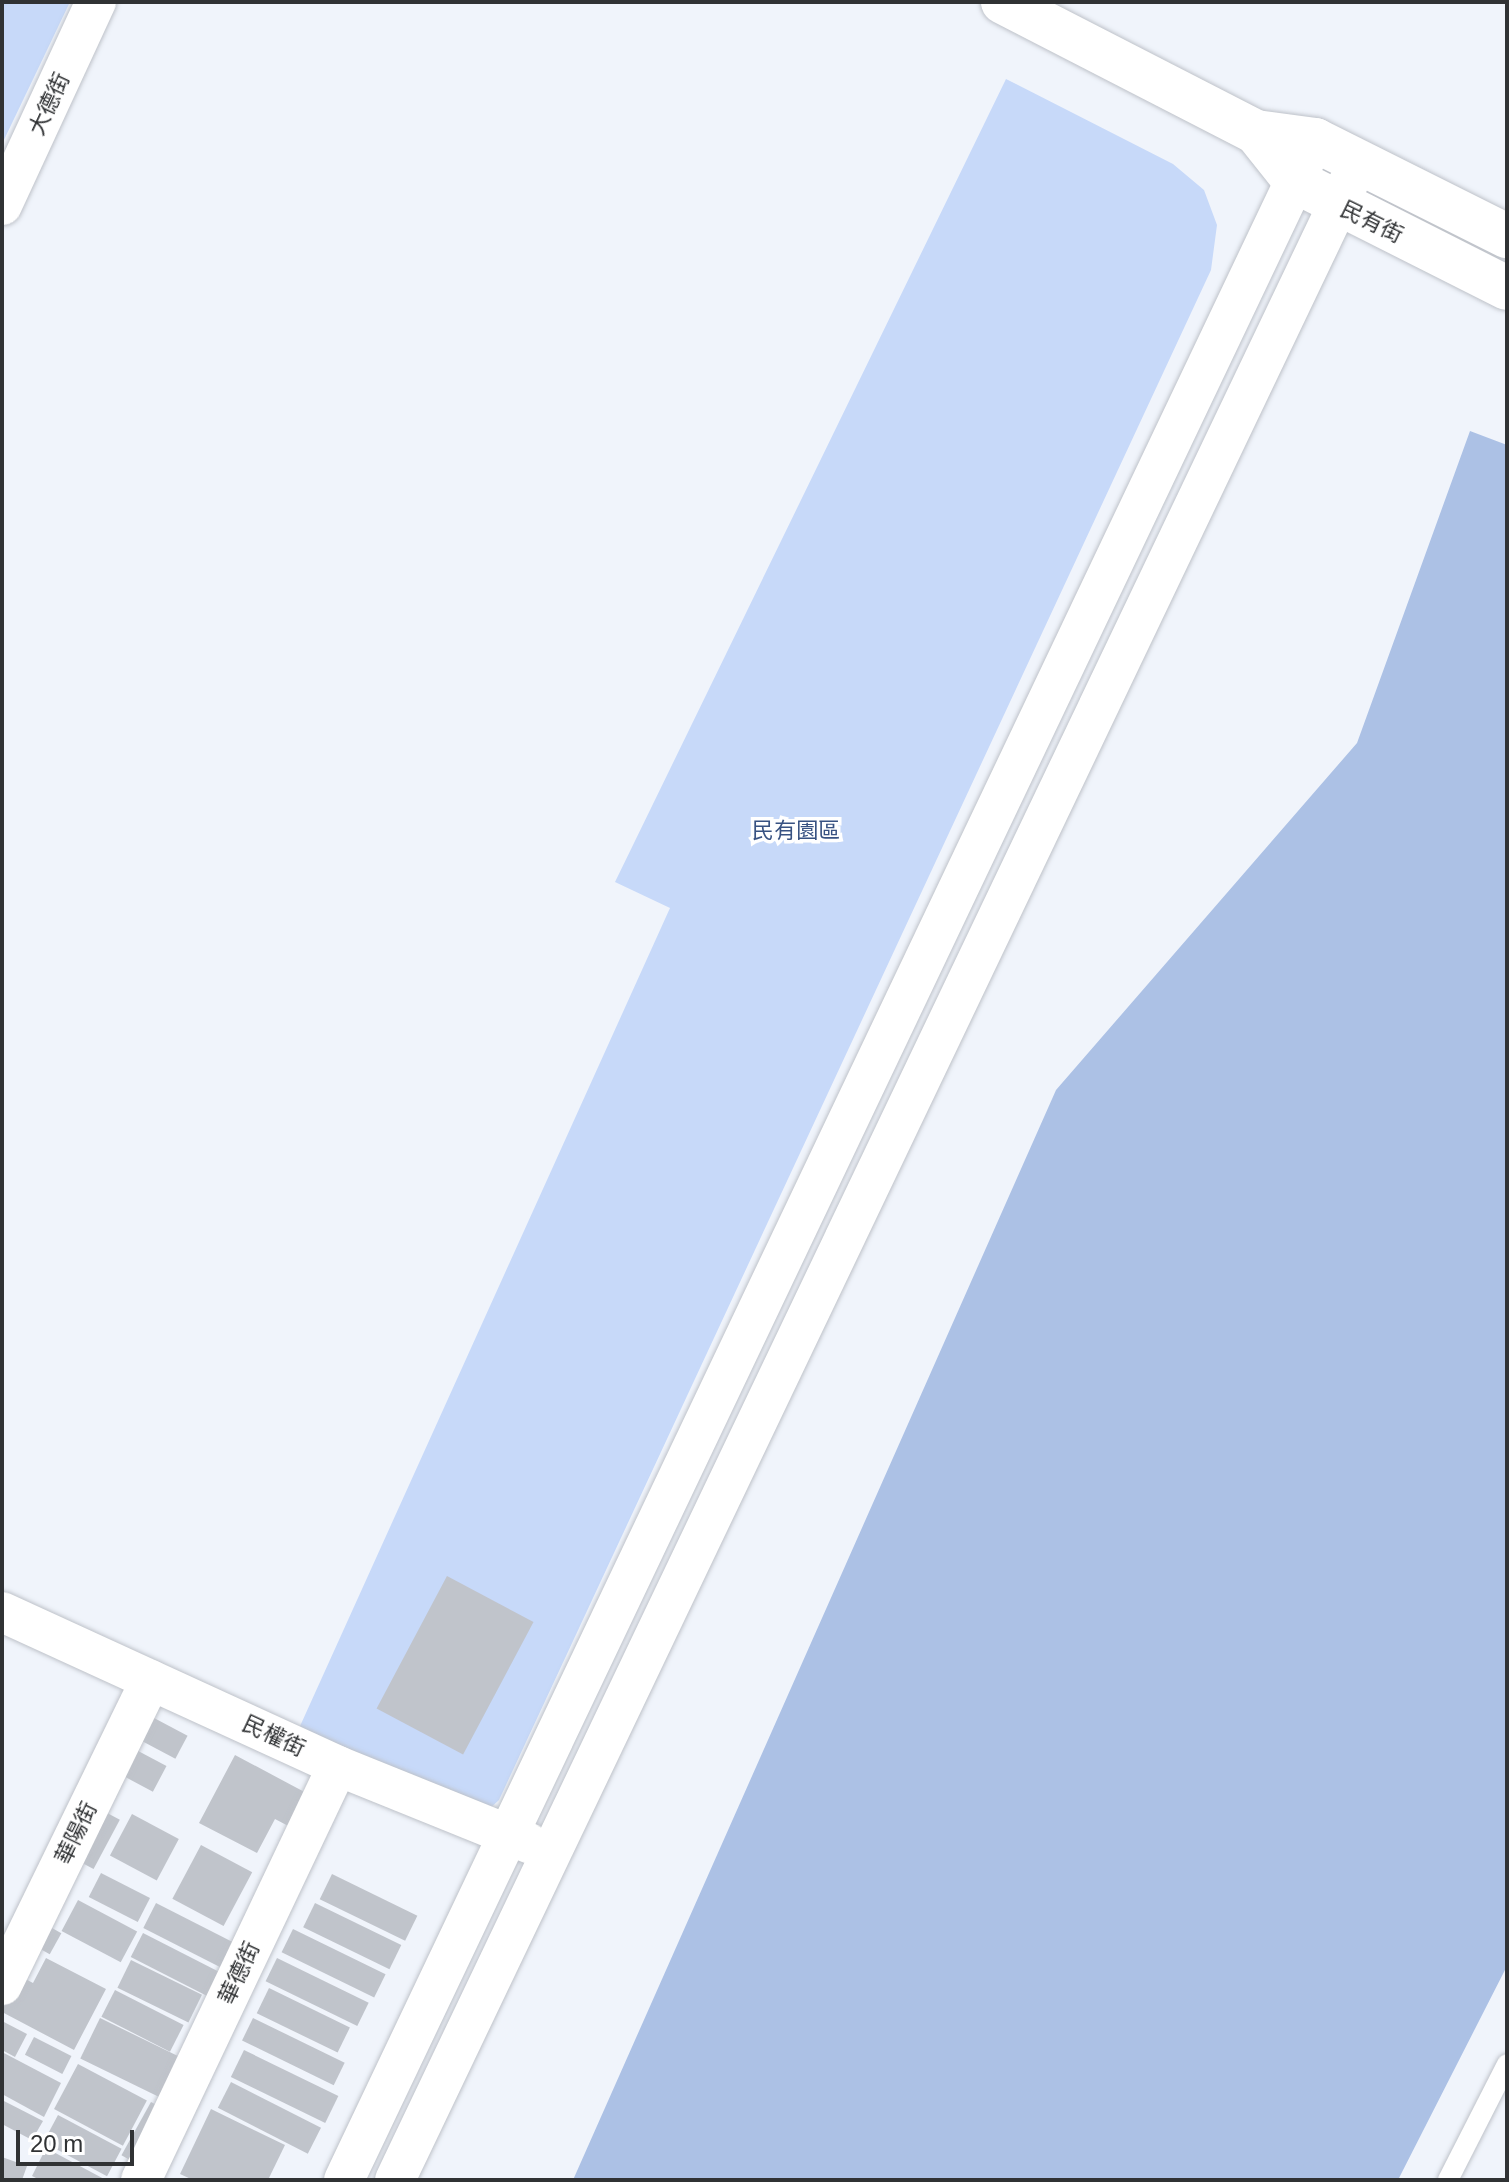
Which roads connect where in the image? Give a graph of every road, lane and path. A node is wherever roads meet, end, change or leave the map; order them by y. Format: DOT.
graph roads {
  1 [pos="96,2"];
  2 [pos="1003,2"];
  3 [pos="1256,132"];
  4 [pos="1315,140"];
  5 [pos="1357,164"];
  6 [pos="1295,181"];
  7 [pos="2,205"];
  8 [pos="1336,205"];
  9 [pos="1507,236"];
  10 [pos="1507,288"];
  11 [pos="2,1612"];
  12 [pos="151,1680"];
  13 [pos="338,1766"];
  14 [pos="508,1833"];
  15 [pos="549,1852"];
  16 [pos="2,1985"];
  17 [pos="1507,2064"];
  18 [pos="141,2180"];
  19 [pos="344,2180"];
  20 [pos="395,2180"];
  21 [pos="1448,2180"];
  1 -- 7 [label="street, 大德街"];
  2 -- 3 [label="street, 民有街"];
  3 -- 4 [label="street, 民有街"];
  3 -- 6 [label="street, 民有街"];
  4 -- 5 [label="street, 民有街"];
  4 -- 6 [label="street"];
  5 -- 8 [label="street"];
  5 -- 9 [label="street, 民有街"];
  6 -- 8 [label="street, 民有街"];
  6 -- 14 [label="street"];
  8 -- 10 [label="street, 民有街"];
  8 -- 15 [label="street"];
  11 -- 12 [label="street, 民權街"];
  12 -- 13 [label="street, 民權街"];
  12 -- 16 [label="street, 華陽街"];
  13 -- 14 [label="street, 民權街"];
  13 -- 18 [label="street, 華德街"];
  14 -- 15 [label="street, 民權街"];
  14 -- 19 [label="street"];
  15 -- 20 [label="street"];
  17 -- 21 [label="lane"];
}
